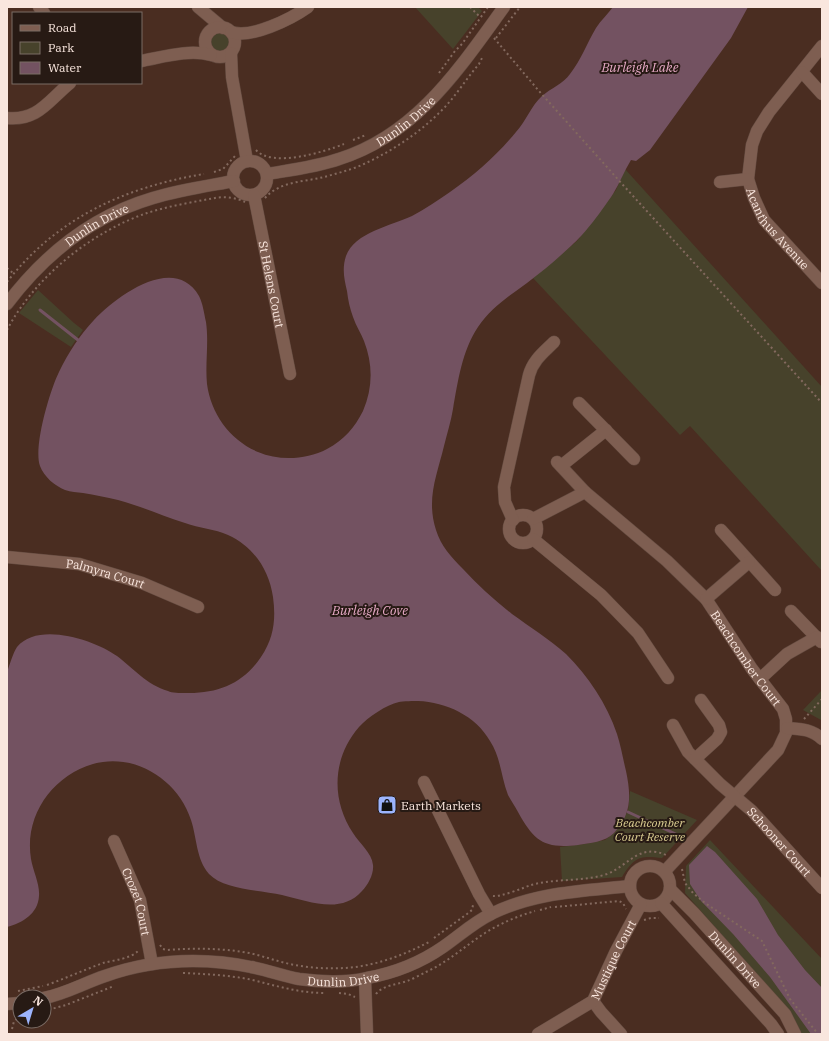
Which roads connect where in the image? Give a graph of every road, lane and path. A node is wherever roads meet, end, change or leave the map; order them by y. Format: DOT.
graph roads {
  1 [pos="308,7"];
  2 [pos="470,7"];
  3 [pos="488,7"];
  4 [pos="504,7"];
  5 [pos="200,9"];
  6 [pos="480,17"];
  7 [pos="227,30"];
  8 [pos="250,33"];
  9 [pos="207,36"];
  10 [pos="495,40"];
  11 [pos="822,46"];
  12 [pos="233,50"];
  13 [pos="186,53"];
  14 [pos="214,56"];
  15 [pos="142,61"];
  16 [pos="802,72"];
  17 [pos="232,77"];
  18 [pos="435,78"];
  19 [pos="69,84"];
  20 [pos="822,94"];
  21 [pos="7,118"];
  22 [pos="370,133"];
  23 [pos="353,140"];
  24 [pos="346,143"];
  25 [pos="254,147"];
  26 [pos="247,161"];
  27 [pos="267,174"];
  28 [pos="748,179"];
  29 [pos="234,181"];
  30 [pos="720,182"];
  31 [pos="250,199"];
  32 [pos="32,255"];
  33 [pos="7,268"];
  34 [pos="14,274"];
  35 [pos="7,282"];
  36 [pos="822,283"];
  37 [pos="7,304"];
  38 [pos="7,330"];
  39 [pos="554,342"];
  40 [pos="290,374"];
  41 [pos="579,403"];
  42 [pos="822,403"];
  43 [pos="606,430"];
  44 [pos="634,459"];
  45 [pos="585,492"];
  46 [pos="513,520"];
  47 [pos="533,520"];
  48 [pos="721,530"];
  49 [pos="533,539"];
  50 [pos="7,557"];
  51 [pos="749,562"];
  52 [pos="775,590"];
  53 [pos="706,599"];
  54 [pos="198,607"];
  55 [pos="791,611"];
  56 [pos="819,640"];
  57 [pos="668,678"];
  58 [pos="760,679"];
  59 [pos="822,699"];
  60 [pos="701,700"];
  61 [pos="673,725"];
  62 [pos="787,728"];
  63 [pos="801,729"];
  64 [pos="822,739"];
  65 [pos="695,759"];
  66 [pos="424,782"];
  67 [pos="735,796"];
  68 [pos="114,841"];
  69 [pos="675,862"];
  70 [pos="665,871"];
  71 [pos="595,877"];
  72 [pos="630,886"];
  73 [pos="822,888"];
  74 [pos="670,889"];
  75 [pos="473,902"];
  76 [pos="661,903"];
  77 [pos="641,904"];
  78 [pos="626,913"];
  79 [pos="491,914"];
  80 [pos="158,940"];
  81 [pos="140,948"];
  82 [pos="152,964"];
  83 [pos="179,973"];
  84 [pos="365,979"];
  85 [pos="115,985"];
  86 [pos="27,989"];
  87 [pos="328,993"];
  88 [pos="335,993"];
  89 [pos="52,996"];
  90 [pos="374,996"];
  91 [pos="359,998"];
  92 [pos="593,1001"];
  93 [pos="52,1009"];
  94 [pos="367,1034"];
  95 [pos="538,1034"];
  96 [pos="621,1034"];
  97 [pos="778,1034"];
  98 [pos="795,1034"];
  99 [pos="818,1034"];
  1 -- 8 [label="street"];
  2 -- 6 [label="path"];
  3 -- 6 [label="path"];
  4 -- 27 [label="street, Dunlin Drive"];
  5 -- 7 [label="street"];
  5 -- 9 [label="street"];
  6 -- 18 [label="path"];
  7 -- 8 [label="street"];
  7 -- 9 [label="street"];
  7 -- 12 [label="street"];
  8 -- 12 [label="street"];
  9 -- 13 [label="street"];
  9 -- 14 [label="street"];
  10 -- 42 [label="path"];
  11 -- 16 [label="street, Acanthus Avenue"];
  12 -- 14 [label="street"];
  12 -- 17 [label="street"];
  13 -- 14 [label="street"];
  13 -- 15 [label="street"];
  14 -- 17 [label="street"];
  16 -- 20 [label="street"];
  16 -- 28 [label="street, Acanthus Avenue"];
  17 -- 26 [label="street"];
  19 -- 21 [label="street"];
  22 -- 23 [label="path"];
  24 -- 25 [label="path"];
  26 -- 27 [label="street"];
  26 -- 29 [label="street"];
  27 -- 31 [label="street"];
  28 -- 30 [label="street"];
  28 -- 36 [label="street, Acanthus Avenue"];
  29 -- 31 [label="street"];
  29 -- 37 [label="street, Dunlin Drive"];
  31 -- 38 [label="path"];
  31 -- 40 [label="street, St Helens Court"];
  32 -- 34 [label="path"];
  33 -- 34 [label="path"];
  34 -- 35 [label="path"];
  39 -- 46 [label="street"];
  41 -- 43 [label="street"];
  43 -- 44 [label="street"];
  43 -- 45 [label="street, Beachcomber Court"];
  45 -- 47 [label="street"];
  45 -- 53 [label="street, Beachcomber Court"];
  46 -- 47 [label="street"];
  46 -- 49 [label="street"];
  47 -- 49 [label="street"];
  48 -- 51 [label="street"];
  49 -- 57 [label="street"];
  50 -- 54 [label="street, Palmyra Court"];
  51 -- 52 [label="street"];
  51 -- 53 [label="street"];
  53 -- 58 [label="street, Beachcomber Court"];
  55 -- 56 [label="street"];
  56 -- 58 [label="street"];
  58 -- 62 [label="street, Beachcomber Court"];
  59 -- 63 [label="path"];
  60 -- 65 [label="street"];
  61 -- 65 [label="street, Schooner Court"];
  62 -- 63 [label="street"];
  62 -- 67 [label="street"];
  63 -- 64 [label="street"];
  65 -- 67 [label="street, Schooner Court"];
  66 -- 79 [label="street"];
  67 -- 69 [label="street"];
  67 -- 73 [label="street, Schooner Court"];
  68 -- 82 [label="street, Crozet Court"];
  69 -- 70 [label="street"];
  69 -- 71 [label="path"];
  69 -- 99 [label="path"];
  70 -- 72 [label="street"];
  70 -- 74 [label="street"];
  72 -- 77 [label="street"];
  72 -- 79 [label="street, Dunlin Drive"];
  74 -- 76 [label="street"];
  74 -- 98 [label="street, Dunlin Drive"];
  75 -- 80 [label="path"];
  76 -- 77 [label="street"];
  76 -- 97 [label="street, Dunlin Drive"];
  77 -- 92 [label="street, Mustique Court"];
  78 -- 90 [label="path"];
  79 -- 84 [label="street, Dunlin Drive"];
  81 -- 86 [label="path"];
  82 -- 84 [label="street, Dunlin Drive"];
  82 -- 89 [label="street, Dunlin Drive"];
  83 -- 87 [label="path"];
  84 -- 94 [label="street"];
  85 -- 93 [label="path"];
  88 -- 91 [label="path"];
  92 -- 95 [label="street, Mustique Court"];
  92 -- 96 [label="street"];
}
